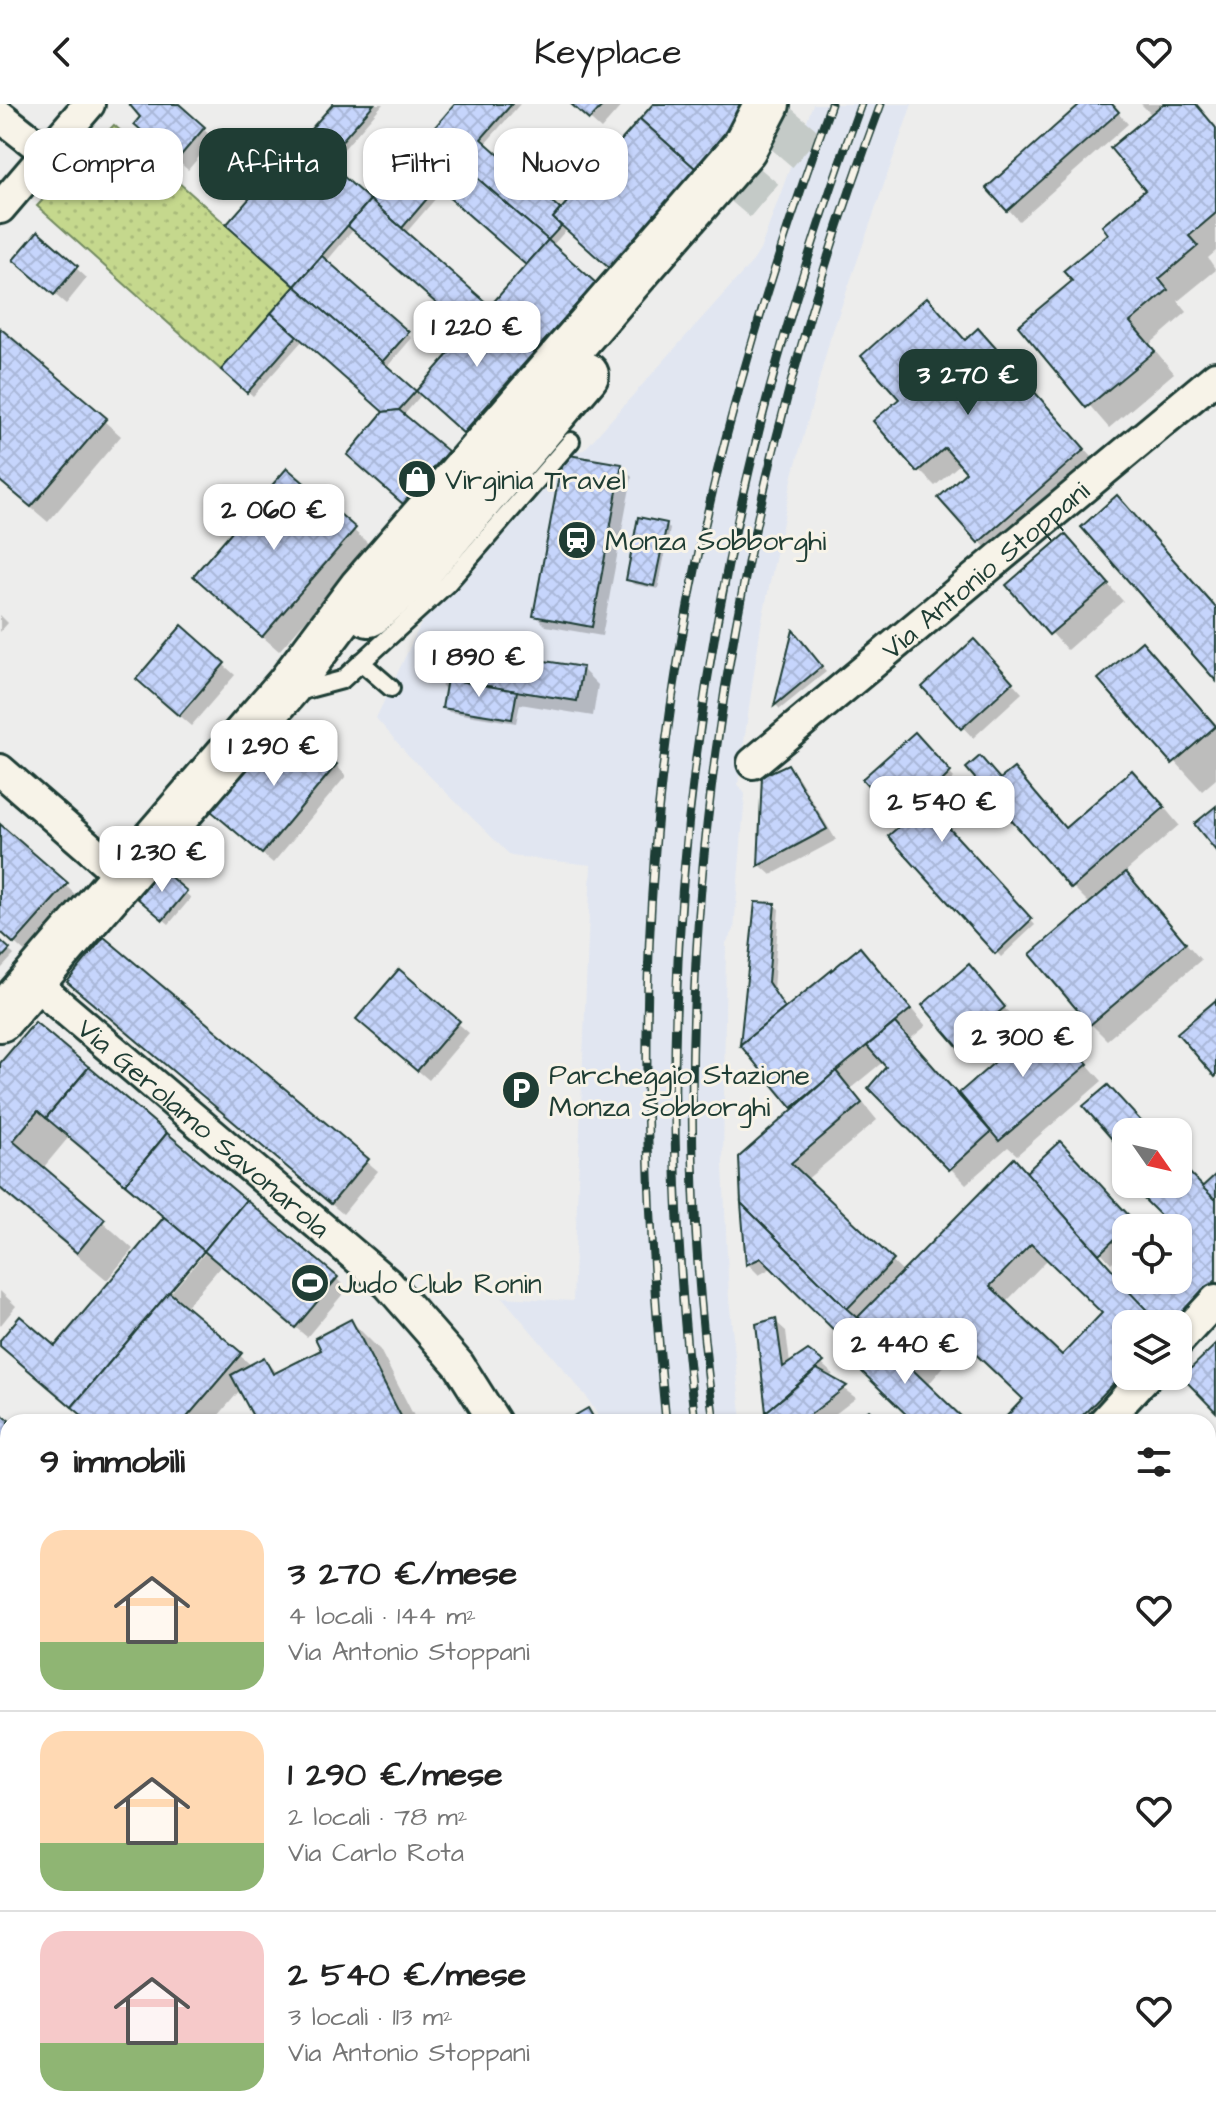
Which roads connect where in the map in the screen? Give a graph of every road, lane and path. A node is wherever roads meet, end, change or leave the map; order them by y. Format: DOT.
graph roads {
  1 [pos="89,104"];
  2 [pos="767,104"];
  3 [pos="0,116"];
  4 [pos="68,128"];
  5 [pos="24,135"];
  6 [pos="24,180"];
  7 [pos="733,203"];
  8 [pos="0,208"];
  9 [pos="1216,377"];
  10 [pos="571,441"];
  11 [pos="361,662"];
  12 [pos="391,688"];
  13 [pos="283,691"];
  14 [pos="753,763"];
  15 [pos="0,770"];
  16 [pos="123,877"];
  17 [pos="32,981"];
  18 [pos="0,1019"];
  19 [pos="1216,1300"];
  20 [pos="1192,1326"];
  21 [pos="1133,1390"];
  22 [pos="490,1414"];
  23 [pos="1111,1414"];
  1 -- 4 [label="street"];
  2 -- 13 [label="street"];
  3 -- 5 [label="street"];
  6 -- 8 [label="street"];
  7 -- 13 [label="street"];
  9 -- 14 [label="street, Via Antonio Stoppani"];
  10 -- 11 [label="lane"];
  11 -- 12 [label="lane"];
  11 -- 13 [label="lane"];
  13 -- 16 [label="street"];
  15 -- 16 [label="street"];
  16 -- 17 [label="street"];
  17 -- 18 [label="street"];
  17 -- 22 [label="street, Via Gerolamo Savonarola"];
  19 -- 20 [label="street"];
  21 -- 23 [label="street"];
}
